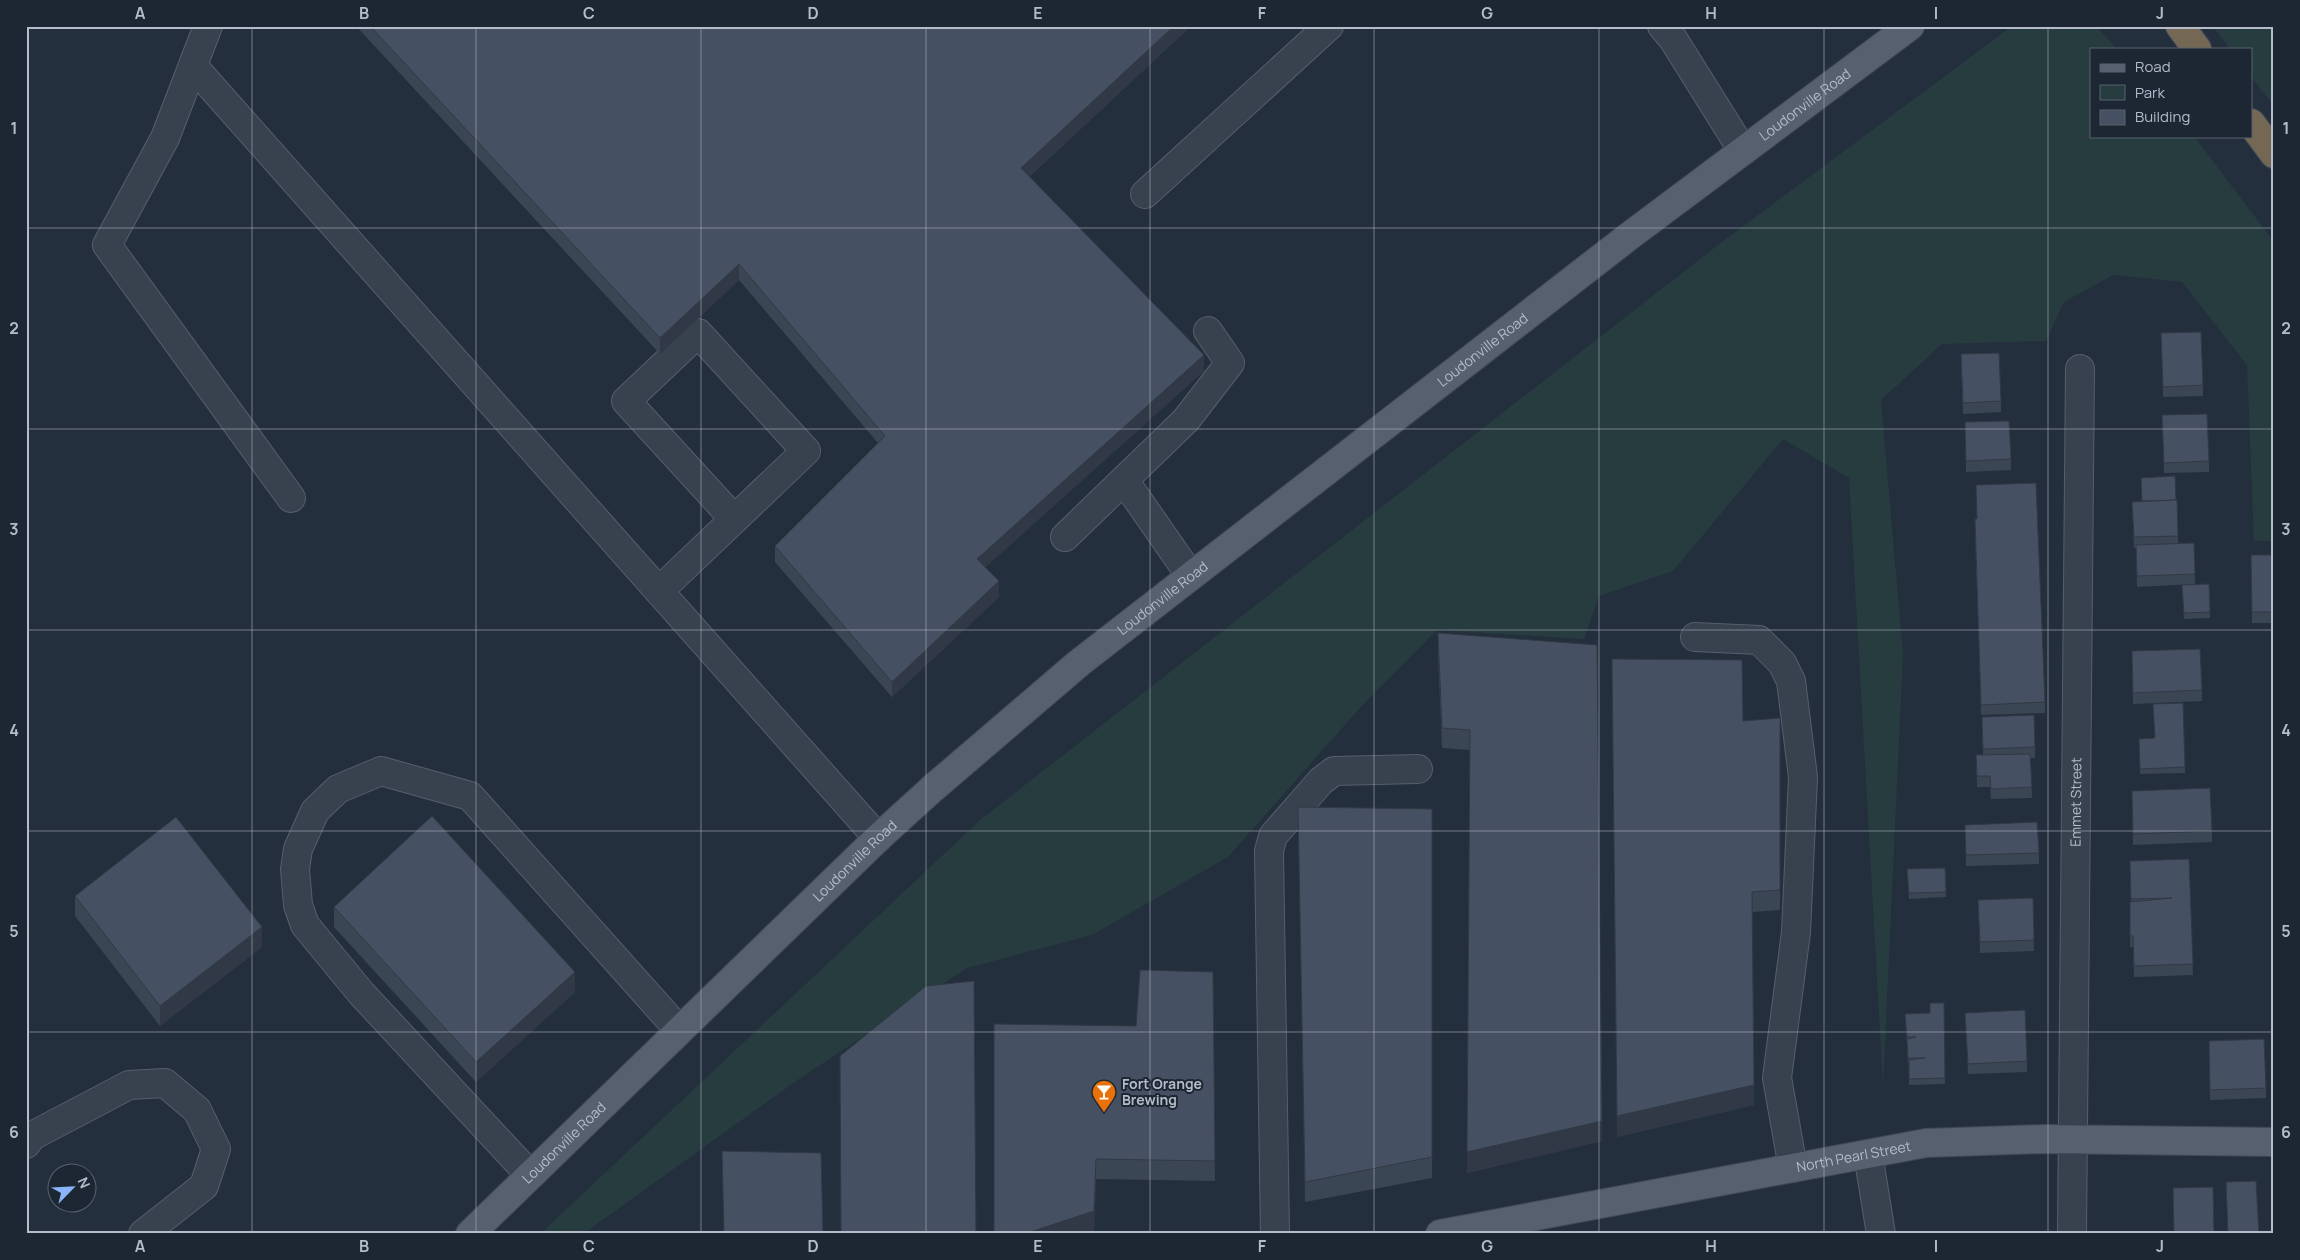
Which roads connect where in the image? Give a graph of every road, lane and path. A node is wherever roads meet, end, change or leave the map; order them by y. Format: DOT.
graph roads {
  1 [pos="208,26"];
  2 [pos="1328,26"];
  3 [pos="1662,26"];
  4 [pos="1910,26"];
  5 [pos="2180,26"];
  6 [pos="2196,48"];
  7 [pos="193,66"];
  8 [pos="2252,124"];
  9 [pos="1743,152"];
  10 [pos="2274,154"];
  11 [pos="1145,194"];
  12 [pos="1208,331"];
  13 [pos="2080,369"];
  14 [pos="1124,480"];
  15 [pos="291,498"];
  16 [pos="734,519"];
  17 [pos="1065,537"];
  18 [pos="1190,575"];
  19 [pos="659,591"];
  20 [pos="1695,637"];
  21 [pos="1418,769"];
  22 [pos="878,838"];
  23 [pos="679,1030"];
  24 [pos="2073,1140"];
  25 [pos="2274,1142"];
  26 [pos="26,1144"];
  27 [pos="1868,1154"];
  28 [pos="1793,1168"];
  29 [pos="530,1175"];
  30 [pos="142,1234"];
  31 [pos="470,1234"];
  32 [pos="1275,1234"];
  33 [pos="1440,1234"];
  34 [pos="1881,1234"];
  35 [pos="2072,1234"];
  1 -- 7 [label="street"];
  2 -- 11 [label="street"];
  3 -- 9 [label="street"];
  4 -- 9 [label="main road, Loudonville Road"];
  5 -- 6 [label="highway"];
  7 -- 15 [label="street"];
  7 -- 19 [label="street"];
  8 -- 10 [label="highway"];
  9 -- 18 [label="main road, Loudonville Road"];
  12 -- 14 [label="street"];
  13 -- 24 [label="street, Emmet Street"];
  14 -- 17 [label="street"];
  14 -- 18 [label="street"];
  16 -- 16 [label="street"];
  16 -- 19 [label="street"];
  18 -- 22 [label="main road, Loudonville Road"];
  19 -- 22 [label="street"];
  20 -- 28 [label="street"];
  21 -- 32 [label="street"];
  22 -- 23 [label="main road, Loudonville Road"];
  23 -- 29 [label="main road, Loudonville Road"];
  23 -- 29 [label="street"];
  24 -- 25 [label="main road, North Pearl Street"];
  24 -- 27 [label="main road, North Pearl Street"];
  24 -- 35 [label="street, Emmet Street"];
  26 -- 30 [label="street"];
  27 -- 28 [label="main road, North Pearl Street"];
  27 -- 34 [label="street"];
  28 -- 33 [label="main road, North Pearl Street"];
  29 -- 31 [label="main road, Loudonville Road"];
}
